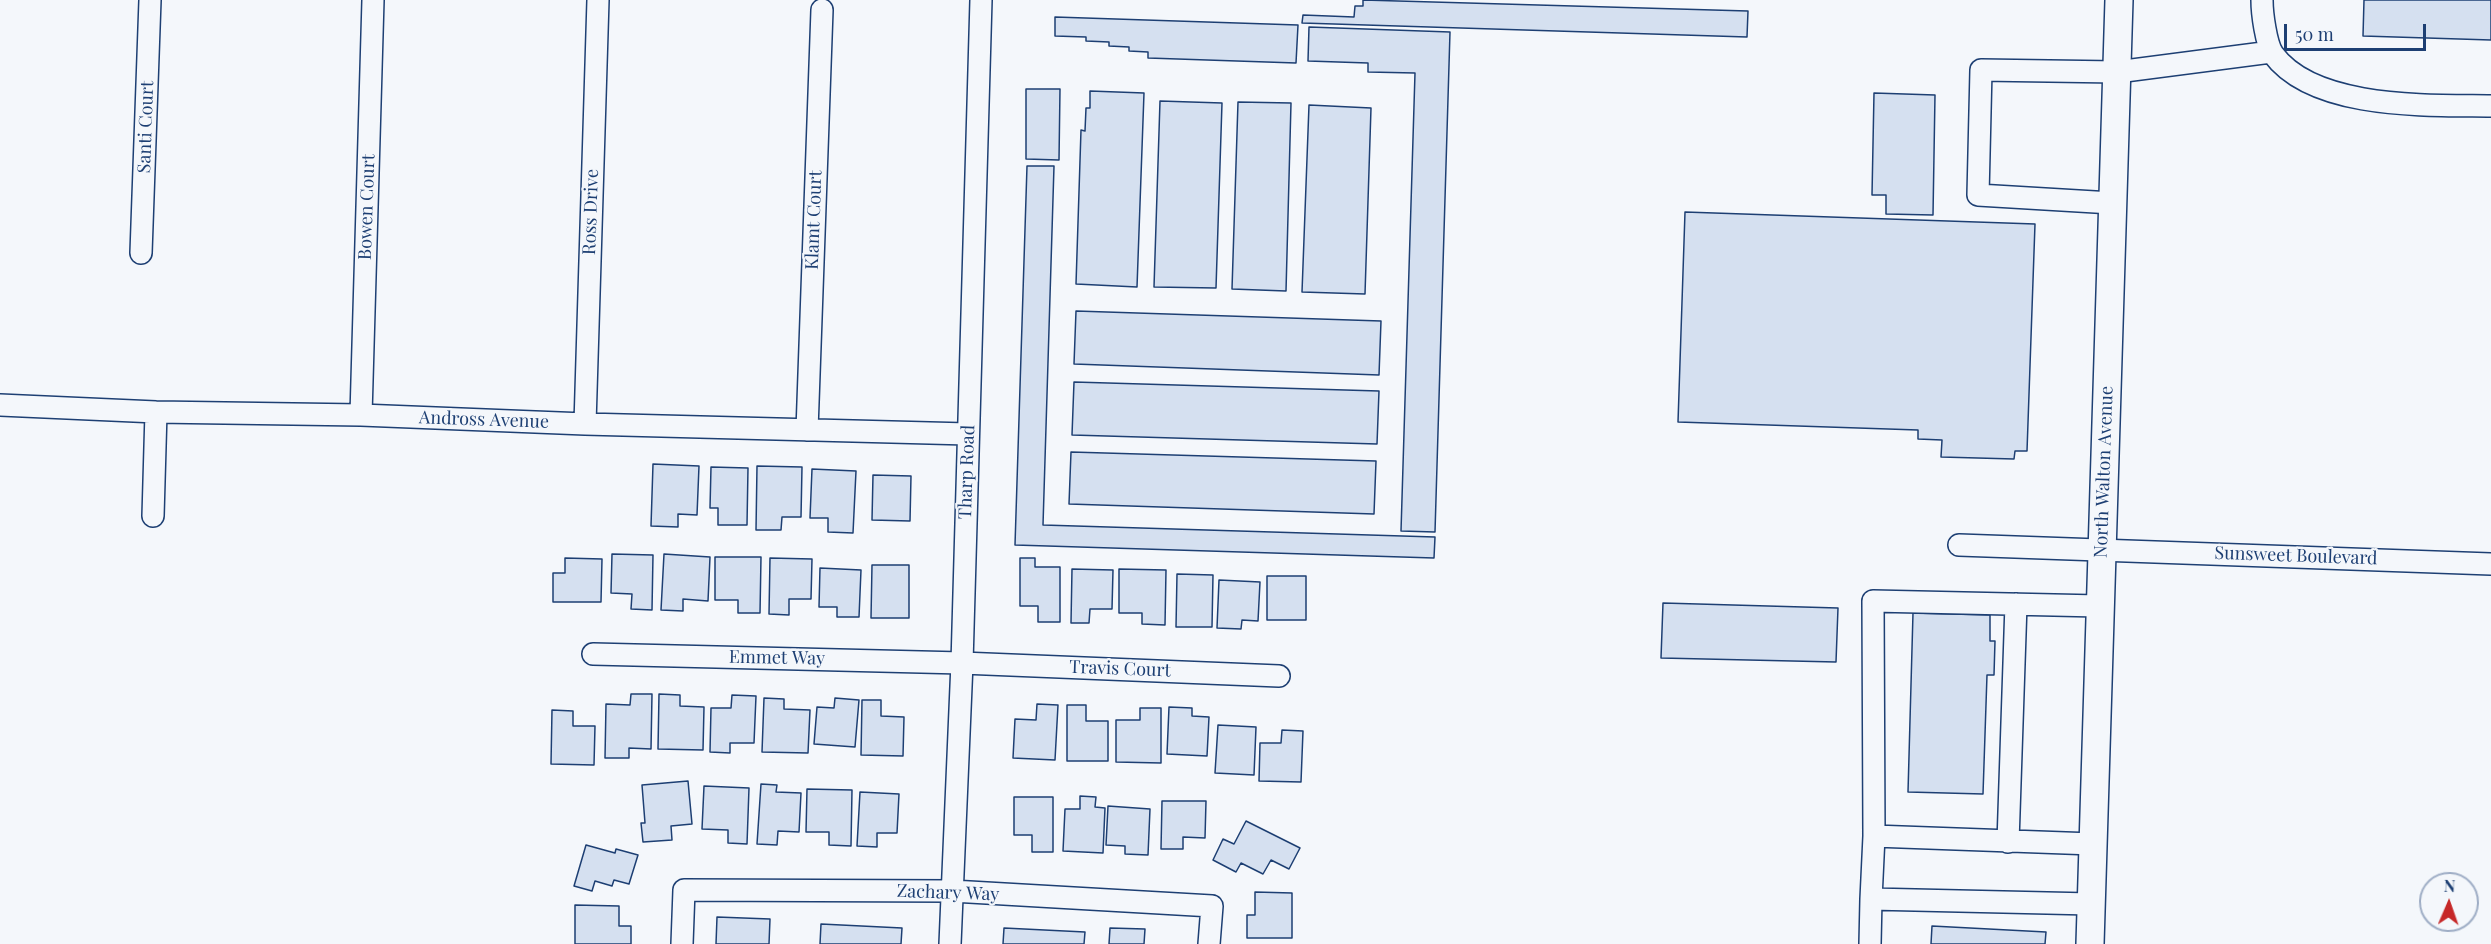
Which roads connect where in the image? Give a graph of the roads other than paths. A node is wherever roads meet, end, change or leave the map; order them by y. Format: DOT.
graph roads {
  1 [pos="150,0"];
  2 [pos="373,0"];
  3 [pos="598,0"];
  4 [pos="981,0"];
  5 [pos="2119,0"];
  6 [pos="2262,0"];
  7 [pos="822,10"];
  8 [pos="2271,52"];
  9 [pos="2117,72"];
  10 [pos="2491,106"];
  11 [pos="2112,203"];
  12 [pos="141,253"];
  13 [pos="0,405"];
  14 [pos="156,412"];
  15 [pos="361,415"];
  16 [pos="585,424"];
  17 [pos="807,430"];
  18 [pos="968,434"];
  19 [pos="153,516"];
  20 [pos="1959,545"];
  21 [pos="2101,549"];
  22 [pos="2491,564"];
  23 [pos="2016,604"];
  24 [pos="2099,606"];
  25 [pos="593,654"];
  26 [pos="962,663"];
  27 [pos="1279,676"];
  28 [pos="1874,836"];
  29 [pos="2008,842"];
  30 [pos="2093,844"];
  31 [pos="952,891"];
  32 [pos="1871,899"];
  33 [pos="2091,904"];
  34 [pos="682,944"];
  35 [pos="950,944"];
  36 [pos="1209,944"];
  37 [pos="1870,944"];
  38 [pos="2090,944"];
  1 -- 12 [label="street, Santi Court"];
  2 -- 15 [label="street, Bowen Court"];
  3 -- 16 [label="street, Ross Drive"];
  4 -- 18 [label="street, Tharp Road"];
  5 -- 9 [label="main road, North Walton Avenue"];
  6 -- 8 [label="street"];
  7 -- 17 [label="street, Klamt Court"];
  8 -- 9 [label="street"];
  8 -- 10 [label="street"];
  9 -- 11 [label="main road, North Walton Avenue"];
  9 -- 11 [label="street"];
  11 -- 21 [label="main road, North Walton Avenue"];
  13 -- 14 [label="street, Andross Avenue"];
  14 -- 15 [label="street, Andross Avenue"];
  14 -- 19 [label="street"];
  15 -- 16 [label="street, Andross Avenue"];
  16 -- 17 [label="street, Andross Avenue"];
  17 -- 18 [label="street, Andross Avenue"];
  18 -- 26 [label="street, Tharp Road"];
  20 -- 21 [label="street, Sunsweet Boulevard"];
  21 -- 22 [label="street, Sunsweet Boulevard"];
  21 -- 24 [label="main road, North Walton Avenue"];
  23 -- 24 [label="street"];
  23 -- 28 [label="street"];
  23 -- 29 [label="street"];
  24 -- 30 [label="main road, North Walton Avenue"];
  25 -- 26 [label="street, Emmet Way"];
  26 -- 27 [label="street, Travis Court"];
  26 -- 31 [label="street, Tharp Road"];
  28 -- 29 [label="street"];
  28 -- 32 [label="street"];
  29 -- 30 [label="street"];
  30 -- 33 [label="main road, North Walton Avenue"];
  31 -- 34 [label="street, Zachary Way"];
  31 -- 35 [label="street, Tharp Road"];
  31 -- 36 [label="street, Zachary Way"];
  32 -- 33 [label="street"];
  32 -- 37 [label="street"];
  33 -- 38 [label="main road, North Walton Avenue"];
}
